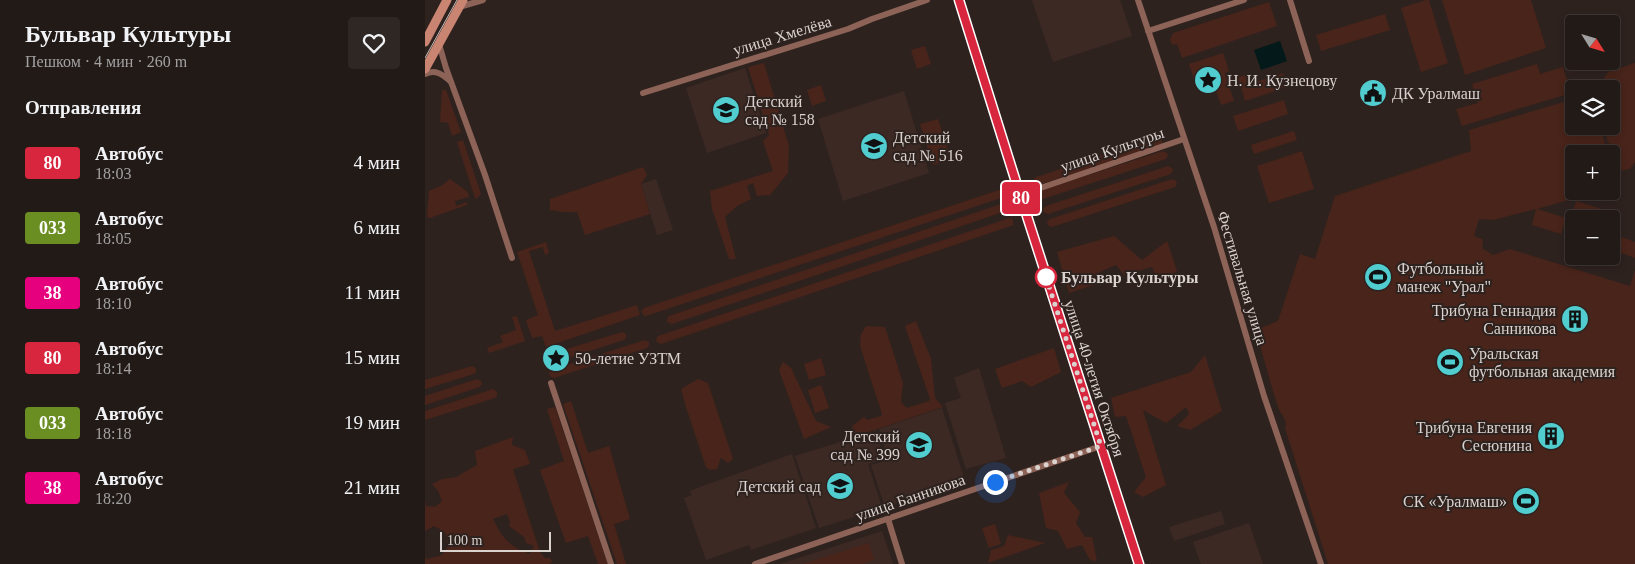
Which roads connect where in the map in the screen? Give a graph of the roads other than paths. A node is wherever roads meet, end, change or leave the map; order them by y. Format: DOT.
graph roads {
  1 [pos="447,0"];
  2 [pos="483,0"];
  3 [pos="927,0"];
  4 [pos="959,0"];
  5 [pos="1138,0"];
  6 [pos="1244,0"];
  7 [pos="1290,0"];
  8 [pos="461,4"];
  9 [pos="1148,31"];
  10 [pos="425,42"];
  11 [pos="439,44"];
  12 [pos="1309,61"];
  13 [pos="425,69"];
  14 [pos="425,74"];
  15 [pos="451,82"];
  16 [pos="643,93"];
  17 [pos="1184,139"];
  18 [pos="1020,194"];
  19 [pos="513,258"];
  20 [pos="551,384"];
  21 [pos="1101,446"];
  22 [pos="888,519"];
  23 [pos="611,564"];
  24 [pos="755,564"];
  25 [pos="902,564"];
  26 [pos="1139,564"];
  27 [pos="1321,564"];
  1 -- 10 [label="main road"];
  2 -- 8 [label="street"];
  3 -- 16 [label="street, улица Хмелёва"];
  4 -- 18 [label="main road, улица 40-летия Октября"];
  5 -- 9 [label="street, Фестивальная улица"];
  6 -- 9 [label="street"];
  7 -- 12 [label="street"];
  8 -- 11 [label="main road"];
  9 -- 17 [label="street, Фестивальная улица"];
  11 -- 13 [label="main road"];
  11 -- 15 [label="street"];
  14 -- 15 [label="street"];
  15 -- 19 [label="street"];
  17 -- 18 [label="street, улица Культуры"];
  17 -- 27 [label="street, Фестивальная улица"];
  18 -- 21 [label="main road, улица 40-летия Октября"];
  20 -- 23 [label="street"];
  21 -- 22 [label="street, улица Банникова"];
  21 -- 26 [label="main road, улица 40-летия Октября"];
  22 -- 24 [label="street, улица Банникова"];
  22 -- 25 [label="street"];
}
